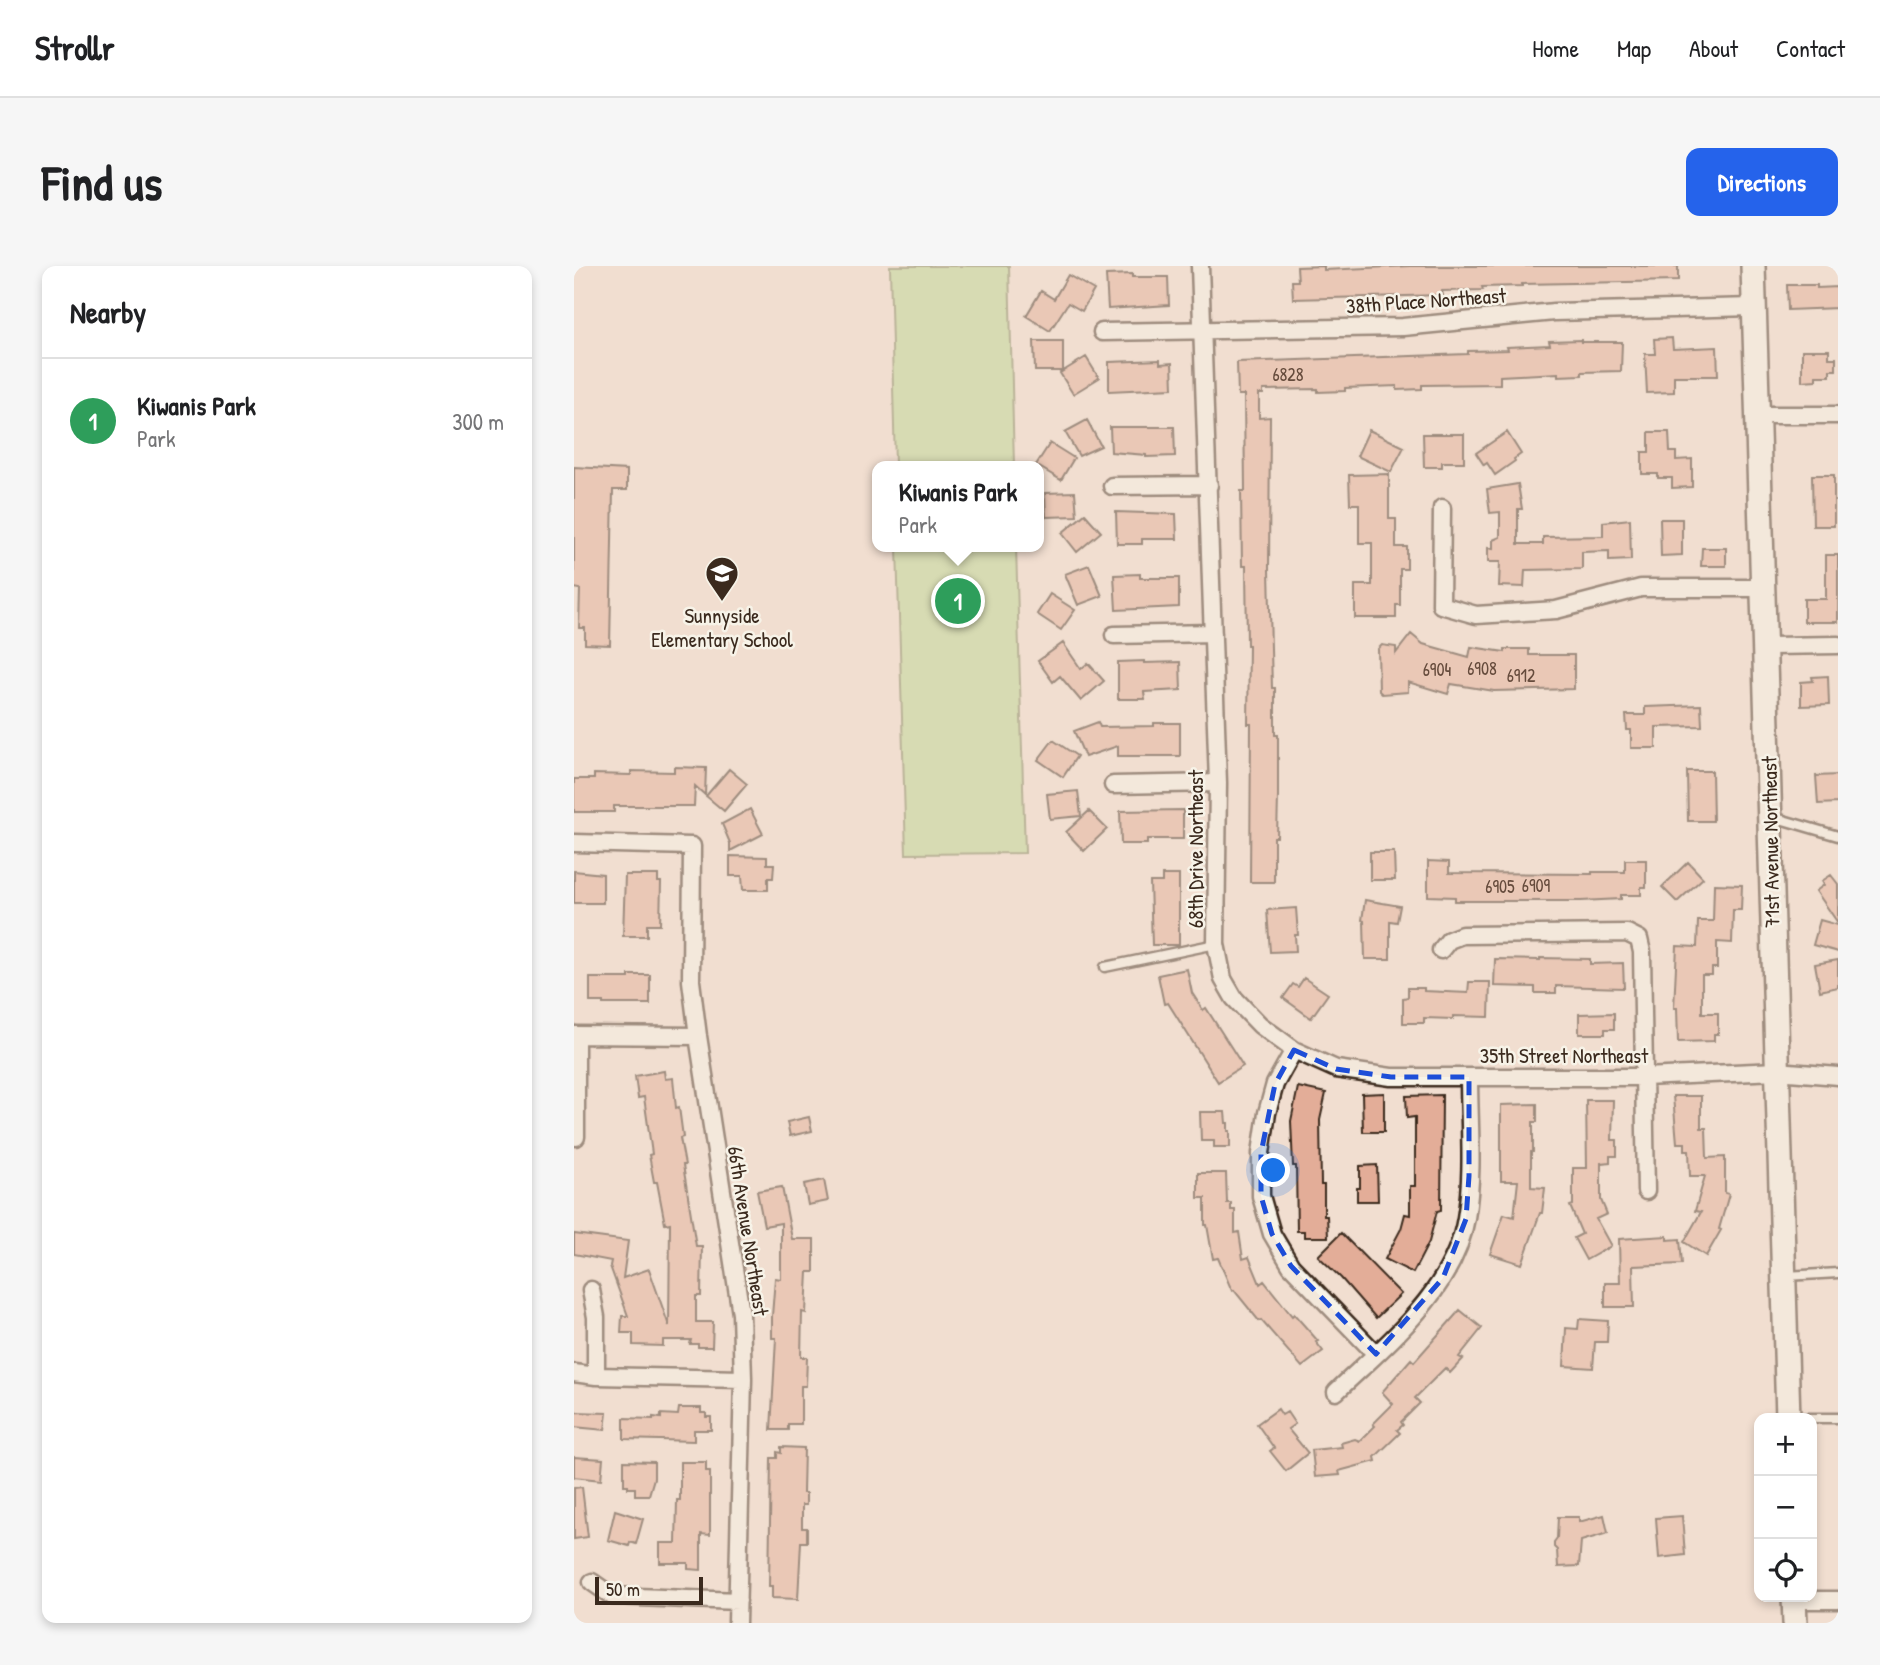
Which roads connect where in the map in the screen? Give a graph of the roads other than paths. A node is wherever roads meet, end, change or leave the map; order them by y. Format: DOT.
graph roads {
  1 [pos="1200,266"];
  2 [pos="1753,266"];
  3 [pos="1754,307"];
  4 [pos="1203,330"];
  5 [pos="1102,332"];
  6 [pos="1758,415"];
  7 [pos="1838,415"];
  8 [pos="1209,485"];
  9 [pos="1112,486"];
  10 [pos="1442,508"];
  11 [pos="1765,588"];
  12 [pos="1213,633"];
  13 [pos="1114,635"];
  14 [pos="1838,645"];
  15 [pos="1766,646"];
  16 [pos="1218,783"];
  17 [pos="1113,785"];
  18 [pos="1770,816"];
  19 [pos="1838,836"];
  20 [pos="574,843"];
  21 [pos="1216,944"];
  22 [pos="1441,950"];
  23 [pos="1105,967"];
  24 [pos="575,1035"];
  25 [pos="698,1036"];
  26 [pos="1294,1049"];
  27 [pos="1777,1071"];
  28 [pos="1838,1076"];
  29 [pos="1469,1077"];
  30 [pos="1644,1077"];
  31 [pos="576,1138"];
  32 [pos="1646,1191"];
  33 [pos="1838,1273"];
  34 [pos="1783,1276"];
  35 [pos="591,1290"];
  36 [pos="1376,1354"];
  37 [pos="574,1373"];
  38 [pos="596,1376"];
  39 [pos="743,1379"];
  40 [pos="1336,1392"];
  41 [pos="1788,1413"];
  42 [pos="1817,1418"];
  43 [pos="1838,1418"];
  44 [pos="592,1582"];
  45 [pos="1838,1600"];
  46 [pos="738,1601"];
  47 [pos="1795,1607"];
  48 [pos="737,1623"];
  1 -- 4 [label="street, 68th Drive Northeast"];
  2 -- 3 [label="street, 71st Avenue Northeast"];
  3 -- 4 [label="street, 38th Place Northeast"];
  3 -- 6 [label="street, 71st Avenue Northeast"];
  4 -- 5 [label="street, 38th Place Northeast"];
  4 -- 8 [label="street, 68th Drive Northeast"];
  6 -- 7 [label="street"];
  6 -- 11 [label="street, 71st Avenue Northeast"];
  8 -- 9 [label="street"];
  8 -- 12 [label="street, 68th Drive Northeast"];
  10 -- 11 [label="street"];
  11 -- 15 [label="street, 71st Avenue Northeast"];
  12 -- 13 [label="street"];
  12 -- 16 [label="street, 68th Drive Northeast"];
  14 -- 15 [label="street"];
  15 -- 18 [label="street, 71st Avenue Northeast"];
  16 -- 17 [label="street"];
  16 -- 21 [label="street, 68th Drive Northeast"];
  18 -- 19 [label="lane"];
  18 -- 27 [label="street, 71st Avenue Northeast"];
  20 -- 25 [label="street, 66th Avenue Northeast"];
  21 -- 23 [label="lane"];
  21 -- 26 [label="street, 68th Drive Northeast"];
  22 -- 30 [label="street"];
  24 -- 25 [label="street"];
  24 -- 31 [label="street"];
  25 -- 39 [label="street, 66th Avenue Northeast"];
  26 -- 29 [label="street, 35th Street Northeast"];
  26 -- 36 [label="street"];
  27 -- 28 [label="street, 35th Street Northeast"];
  27 -- 30 [label="street, 35th Street Northeast"];
  27 -- 34 [label="street, 71st Avenue Northeast"];
  29 -- 30 [label="street, 35th Street Northeast"];
  29 -- 36 [label="street"];
  30 -- 32 [label="street"];
  33 -- 34 [label="lane"];
  34 -- 41 [label="street, 71st Avenue Northeast"];
  35 -- 38 [label="street"];
  36 -- 40 [label="street"];
  37 -- 38 [label="street"];
  38 -- 39 [label="street"];
  39 -- 46 [label="street, 66th Avenue Northeast"];
  42 -- 43 [label="lane"];
  44 -- 46 [label="street"];
  45 -- 47 [label="street"];
  46 -- 48 [label="street, 66th Avenue Northeast"];
}
